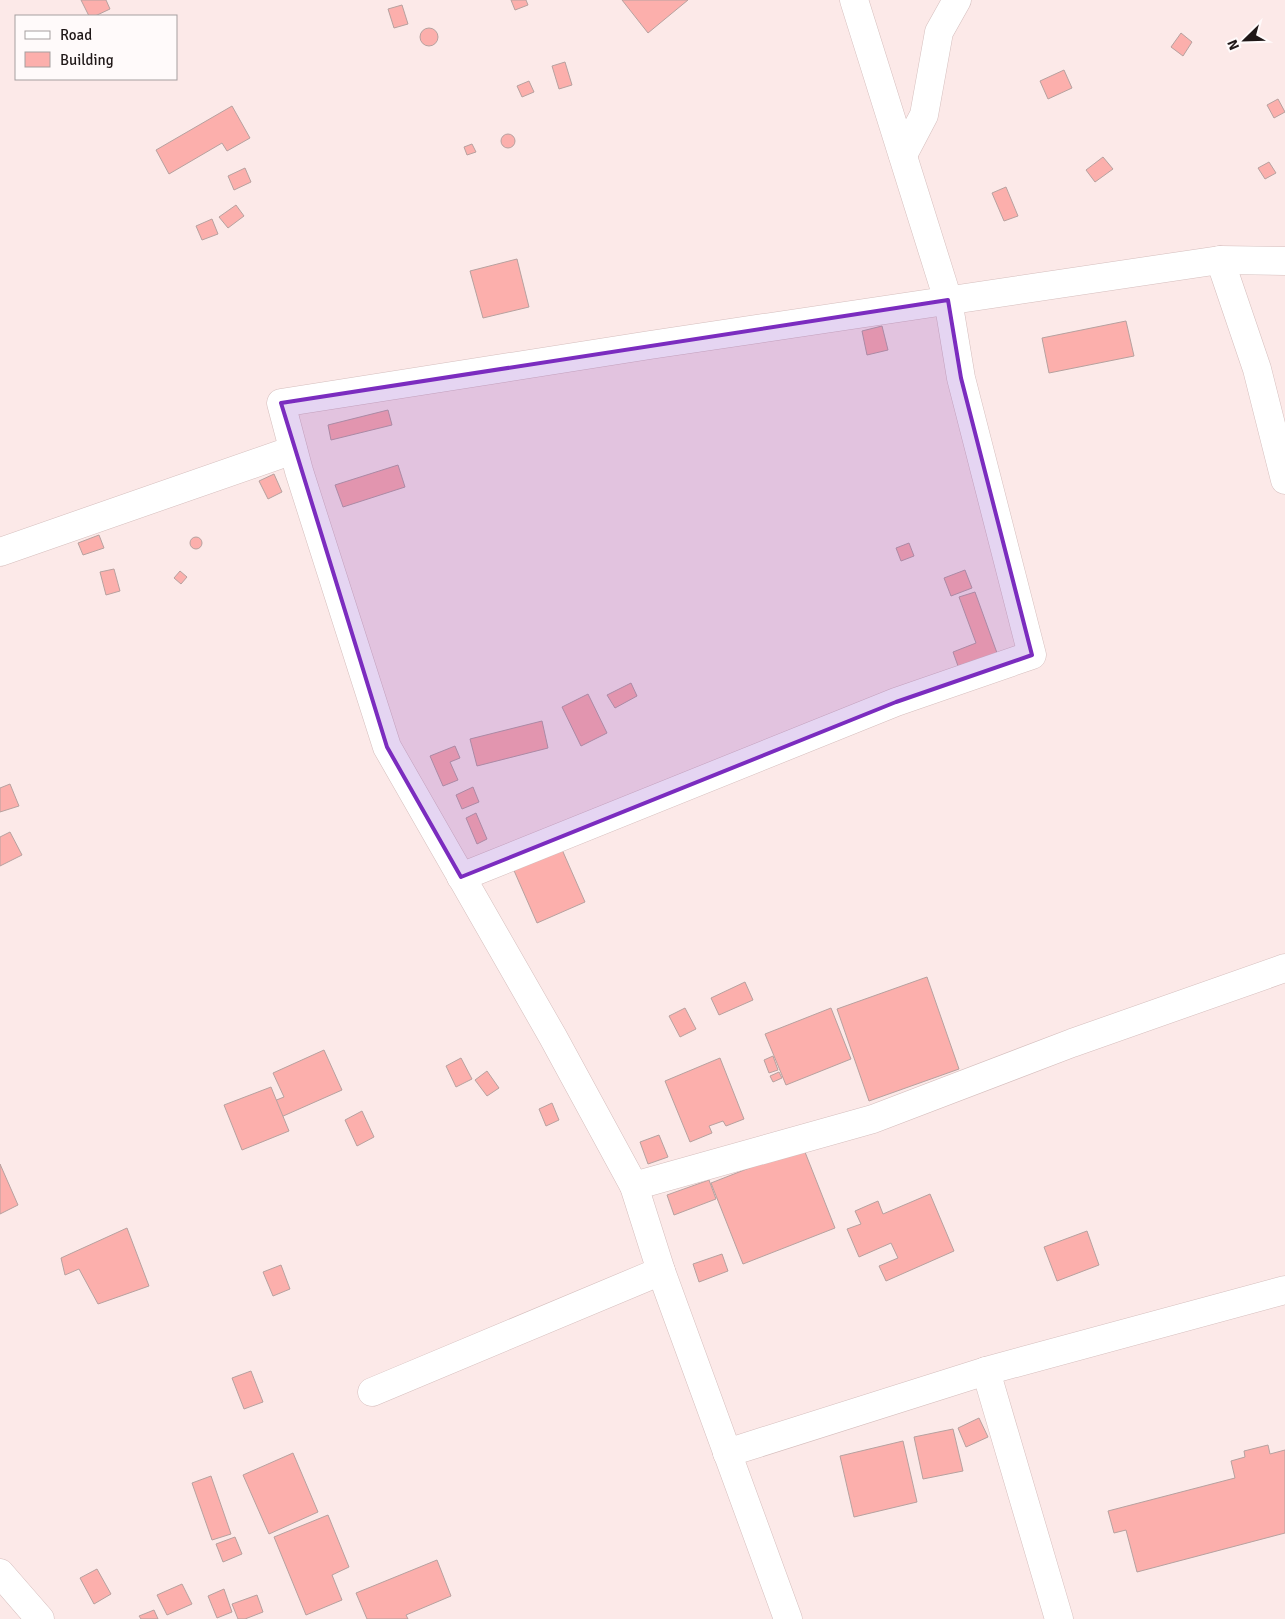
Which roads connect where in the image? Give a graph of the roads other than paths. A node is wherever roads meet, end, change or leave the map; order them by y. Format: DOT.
graph roads {
  1 [pos="854,0"];
  2 [pos="957,0"];
  3 [pos="903,155"];
  4 [pos="1220,260"];
  5 [pos="1285,261"];
  6 [pos="948,300"];
  7 [pos="293,450"];
  8 [pos="1285,480"];
  9 [pos="0,552"];
  10 [pos="461,877"];
  11 [pos="1285,968"];
  12 [pos="634,1186"];
  13 [pos="661,1270"];
  14 [pos="1285,1290"];
  15 [pos="986,1371"];
  16 [pos="372,1392"];
  17 [pos="727,1453"];
  18 [pos="0,1572"];
  19 [pos="40,1619"];
  20 [pos="788,1619"];
  21 [pos="1059,1619"];
  1 -- 3 [label="street"];
  2 -- 3 [label="street"];
  3 -- 6 [label="street"];
  4 -- 5 [label="street"];
  4 -- 6 [label="street"];
  4 -- 8 [label="street"];
  6 -- 7 [label="street"];
  6 -- 10 [label="street"];
  7 -- 9 [label="street"];
  7 -- 10 [label="street"];
  10 -- 12 [label="street"];
  11 -- 12 [label="street"];
  12 -- 13 [label="street"];
  13 -- 16 [label="street"];
  13 -- 17 [label="street"];
  14 -- 15 [label="street"];
  15 -- 17 [label="street"];
  15 -- 21 [label="street"];
  17 -- 20 [label="street"];
  18 -- 19 [label="street"];
}
